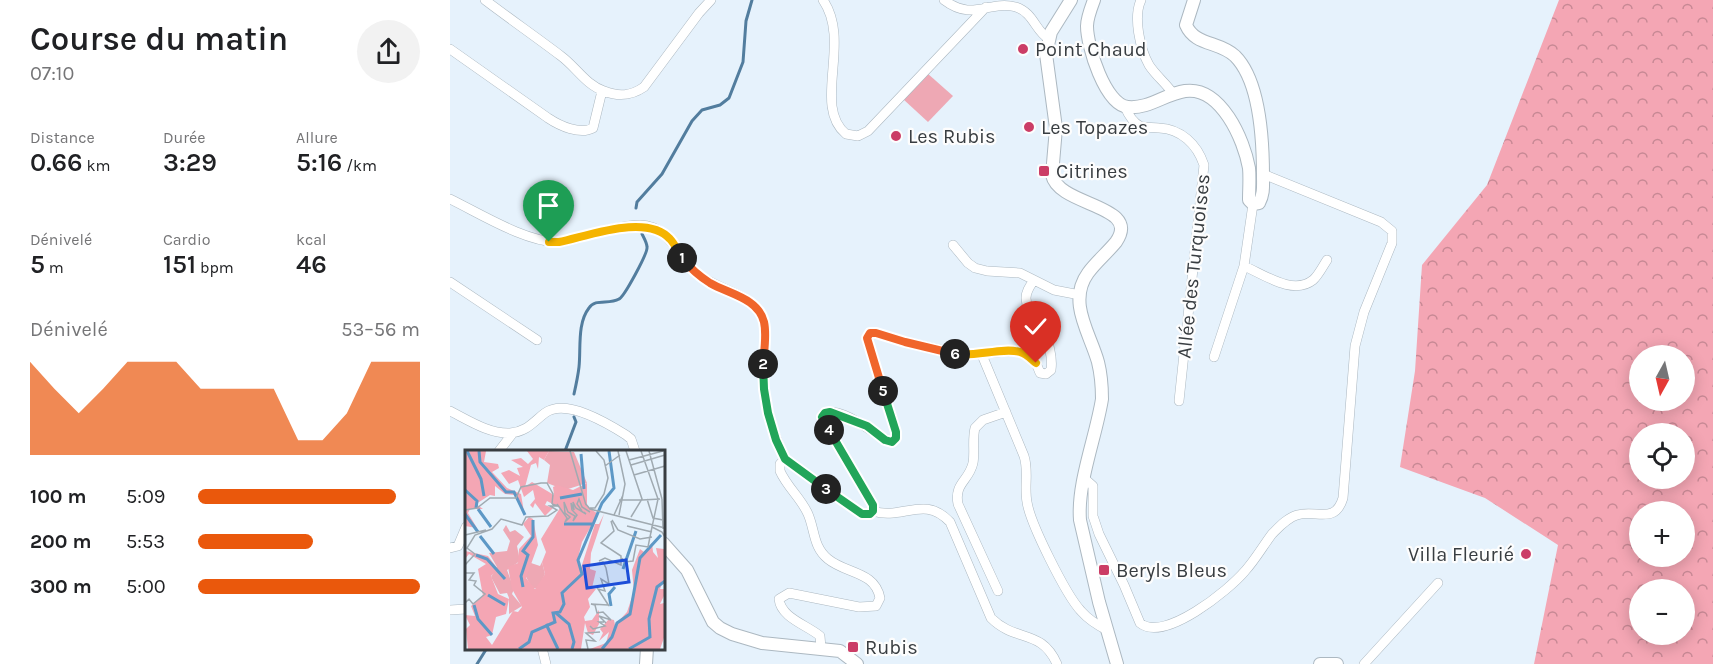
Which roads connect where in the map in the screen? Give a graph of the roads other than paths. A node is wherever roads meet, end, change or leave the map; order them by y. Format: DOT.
graph roads {
  1 [pos="485,0"];
  2 [pos="711,0"];
  3 [pos="823,0"];
  4 [pos="944,0"];
  5 [pos="1071,0"];
  6 [pos="1094,0"];
  7 [pos="1141,0"];
  8 [pos="1194,0"];
  9 [pos="986,7"];
  10 [pos="1049,39"];
  11 [pos="450,49"];
  12 [pos="602,91"];
  13 [pos="1174,95"];
  14 [pos="1125,107"];
  15 [pos="1263,174"];
  16 [pos="450,199"];
  17 [pos="1253,204"];
  18 [pos="953,246"];
  19 [pos="1327,260"];
  20 [pos="1244,266"];
  21 [pos="1034,280"];
  22 [pos="450,282"];
  23 [pos="1080,295"];
  24 [pos="537,340"];
  25 [pos="982,355"];
  26 [pos="1214,357"];
  27 [pos="1179,401"];
  28 [pos="450,411"];
  29 [pos="1006,412"];
  30 [pos="513,433"];
  31 [pos="500,450"];
  32 [pos="635,450"];
  33 [pos="785,459"];
  34 [pos="1084,478"];
  35 [pos="873,511"];
  36 [pos="465,529"];
  37 [pos="664,544"];
  38 [pos="450,549"];
  39 [pos="1438,583"];
  40 [pos="998,591"];
  41 [pos="465,609"];
  42 [pos="450,610"];
  43 [pos="1107,630"];
  44 [pos="821,648"];
  45 [pos="542,649"];
  46 [pos="647,649"];
  47 [pos="546,664"];
  48 [pos="646,664"];
  49 [pos="857,664"];
  50 [pos="1057,664"];
  51 [pos="1117,664"];
  52 [pos="1320,664"];
  53 [pos="1337,664"];
  54 [pos="1364,664"];
  1 -- 12 [label="street"];
  2 -- 12 [label="street"];
  3 -- 9 [label="street"];
  4 -- 9 [label="street"];
  5 -- 10 [label="main road"];
  6 -- 14 [label="main road"];
  7 -- 13 [label="street"];
  8 -- 15 [label="main road"];
  9 -- 10 [label="street"];
  10 -- 23 [label="main road"];
  11 -- 12 [label="street"];
  13 -- 14 [label="main road"];
  13 -- 17 [label="main road"];
  14 -- 27 [label="street, Allée des Turquoises"];
  15 -- 17 [label="main road"];
  15 -- 34 [label="street"];
  16 -- 33 [label="street"];
  17 -- 20 [label="street"];
  18 -- 21 [label="street"];
  19 -- 20 [label="street"];
  20 -- 26 [label="street"];
  21 -- 23 [label="street"];
  21 -- 25 [label="street"];
  22 -- 24 [label="street"];
  23 -- 34 [label="main road"];
  25 -- 29 [label="street"];
  25 -- 35 [label="street"];
  28 -- 30 [label="street"];
  29 -- 40 [label="street"];
  29 -- 43 [label="street"];
  30 -- 31 [label="street"];
  30 -- 32 [label="street"];
  33 -- 35 [label="street"];
  33 -- 44 [label="street"];
  34 -- 43 [label="main road"];
  35 -- 50 [label="street"];
  36 -- 38 [label="street"];
  37 -- 44 [label="main road"];
  39 -- 54 [label="street"];
  41 -- 42 [label="street"];
  43 -- 51 [label="main road"];
  44 -- 49 [label="main road"];
  45 -- 47 [label="street"];
  46 -- 48 [label="main road"];
  52 -- 53 [label="main road"];
}
